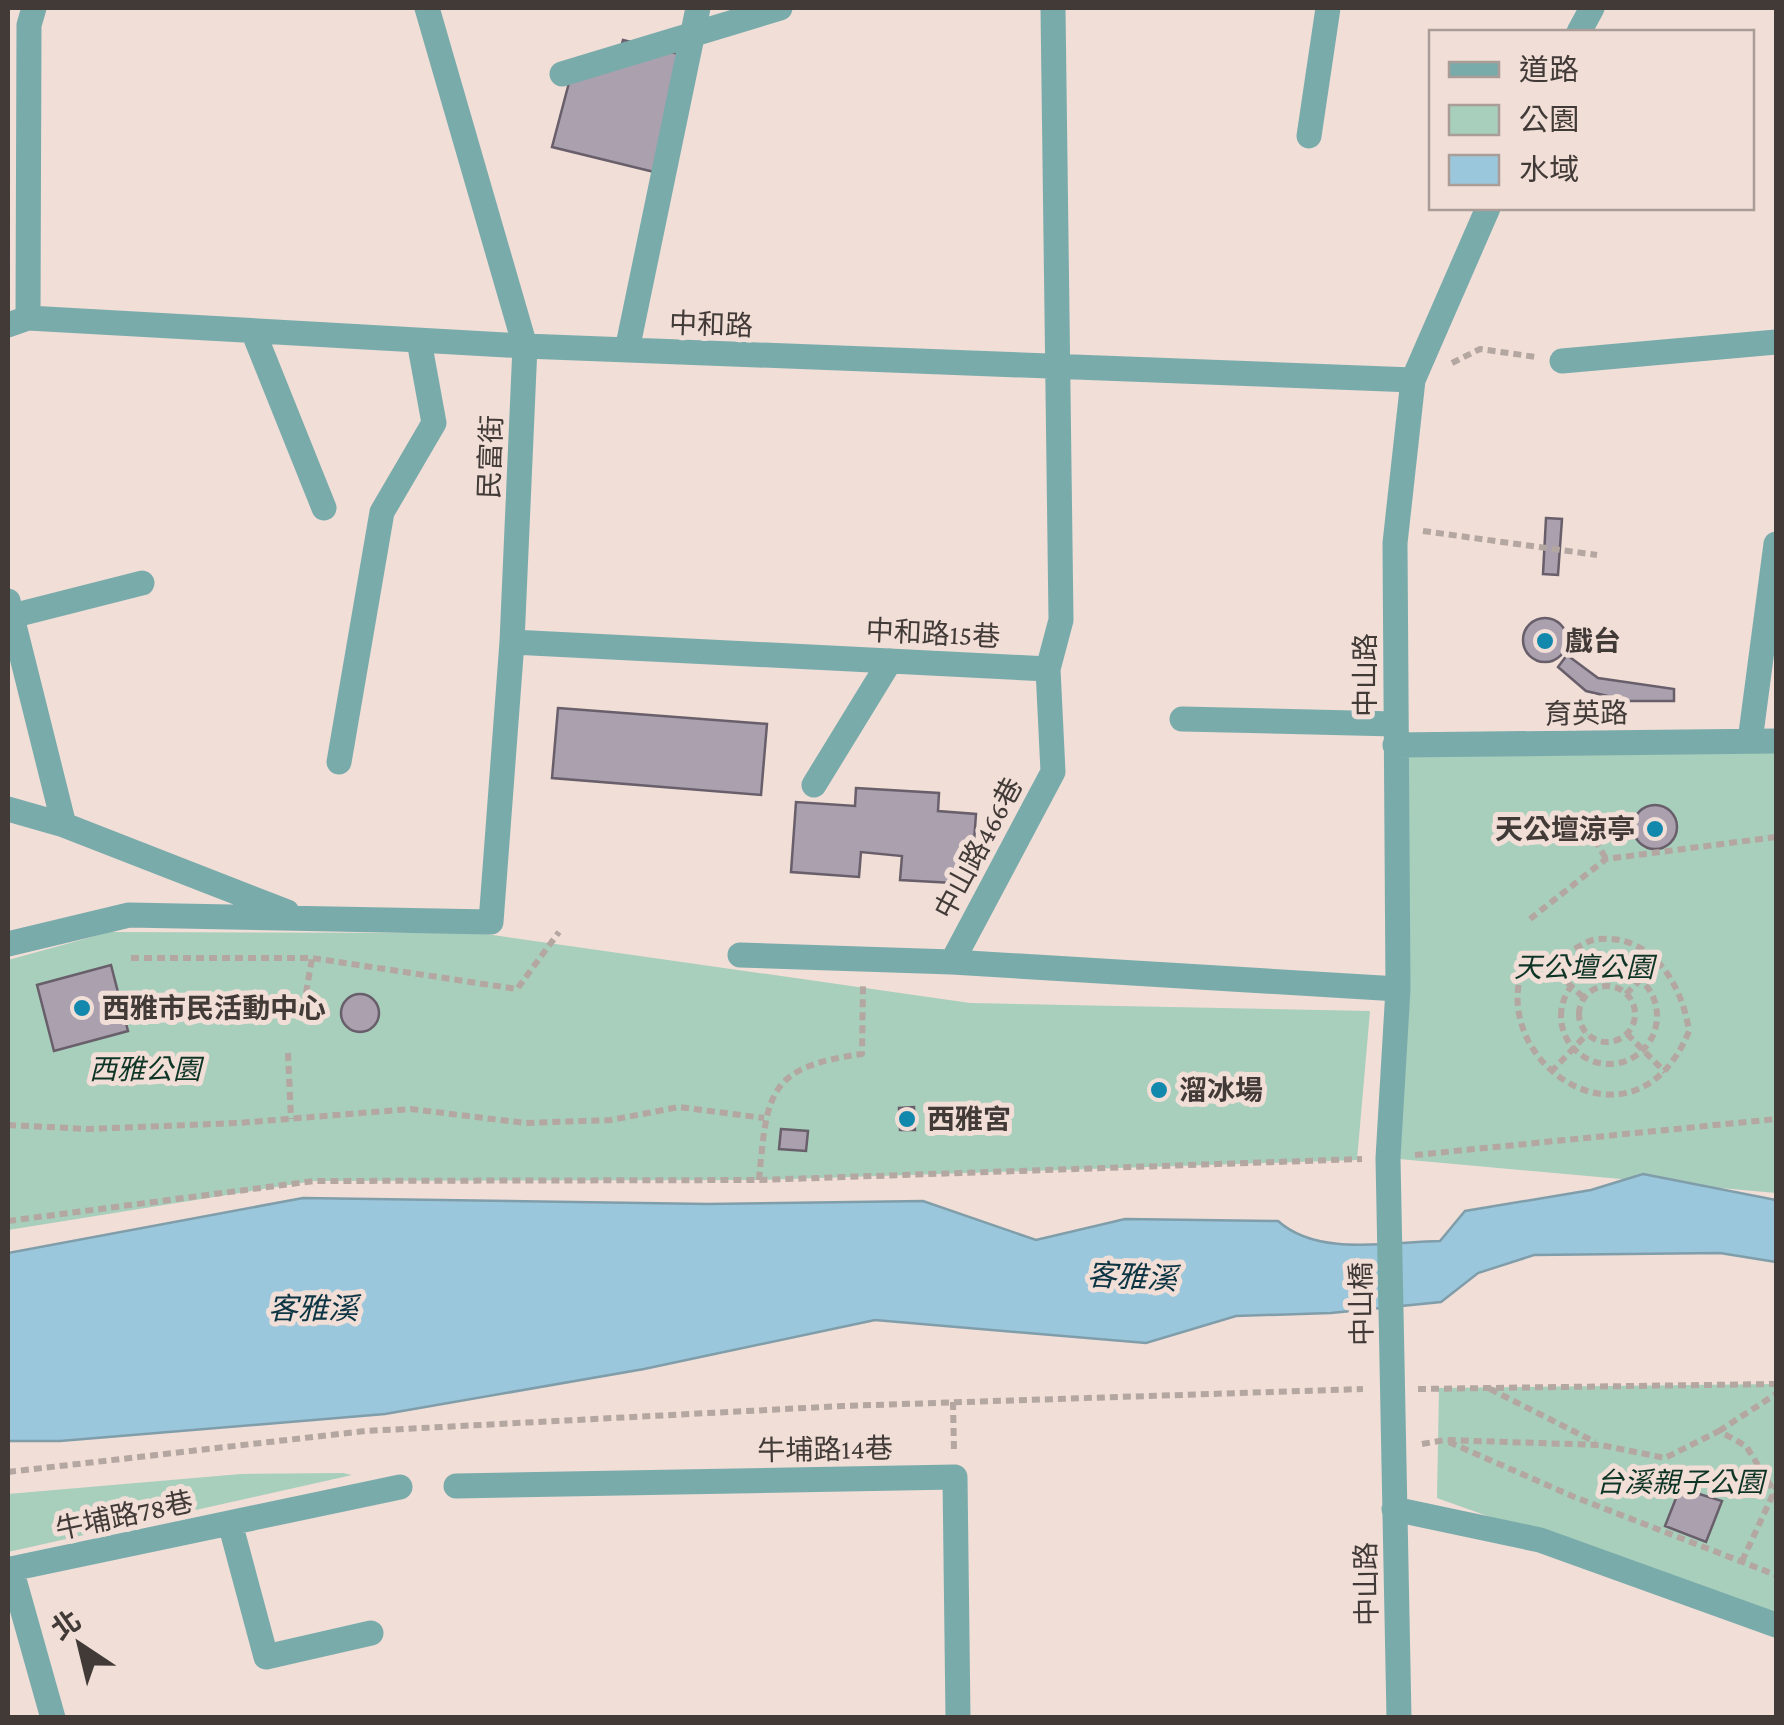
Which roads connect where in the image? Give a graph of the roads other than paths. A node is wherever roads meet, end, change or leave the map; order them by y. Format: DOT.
graph roads {
  1 [pos="34,8"];
  2 [pos="427,8"];
  3 [pos="698,8"];
  4 [pos="780,8"];
  5 [pos="1052,8"];
  6 [pos="1328,8"];
  7 [pos="1592,8"];
  8 [pos="1580,30"];
  9 [pos="689,36"];
  10 [pos="562,74"];
  11 [pos="1309,136"];
  12 [pos="1487,210"];
  13 [pos="18,322"];
  14 [pos="253,331"];
  15 [pos="420,341"];
  16 [pos="1776,342"];
  17 [pos="525,346"];
  18 [pos="627,350"];
  19 [pos="1562,361"];
  20 [pos="1061,368"];
  21 [pos="1414,380"];
  22 [pos="324,508"];
  23 [pos="1776,544"];
  24 [pos="142,583"];
  25 [pos="9,612"];
  26 [pos="512,642"];
  27 [pos="890,661"];
  28 [pos="1048,669"];
  29 [pos="1182,719"];
  30 [pos="1396,735"];
  31 [pos="1750,741"];
  32 [pos="1776,741"];
  33 [pos="339,762"];
  34 [pos="814,786"];
  35 [pos="8,810"];
  36 [pos="64,825"];
  37 [pos="303,918"];
  38 [pos="8,944"];
  39 [pos="740,955"];
  40 [pos="952,962"];
  41 [pos="1398,990"];
  42 [pos="1388,1158"];
  43 [pos="1393,1449"];
  44 [pos="456,1486"];
  45 [pos="400,1487"];
  46 [pos="1394,1509"];
  47 [pos="230,1523"];
  48 [pos="1776,1624"];
  49 [pos="371,1633"];
  50 [pos="53,1718"];
  51 [pos="958,1718"];
  52 [pos="1399,1718"];
  1 -- 13 [label="street"];
  2 -- 17 [label="street, 民富街"];
  3 -- 9 [label="street"];
  4 -- 9 [label="street"];
  5 -- 20 [label="street"];
  6 -- 11 [label="street"];
  7 -- 8 [label="street"];
  9 -- 10 [label="street"];
  9 -- 18 [label="street"];
  12 -- 21 [label="street, 中山路"];
  13 -- 14 [label="street, 中和路"];
  14 -- 15 [label="street, 中和路"];
  14 -- 22 [label="street"];
  15 -- 17 [label="street, 中和路"];
  15 -- 33 [label="street"];
  16 -- 19 [label="street"];
  17 -- 18 [label="street, 中和路"];
  17 -- 26 [label="street, 民富街"];
  18 -- 20 [label="street, 中和路"];
  20 -- 21 [label="street, 中和路"];
  20 -- 28 [label="street"];
  21 -- 30 [label="street, 中山路"];
  23 -- 31 [label="street"];
  24 -- 25 [label="street"];
  25 -- 36 [label="street"];
  26 -- 27 [label="street, 中和路15巷"];
  26 -- 37 [label="street, 民富街"];
  27 -- 28 [label="street, 中和路15巷"];
  27 -- 34 [label="street"];
  28 -- 40 [label="street, 中山路466巷"];
  29 -- 30 [label="street, 育英路"];
  30 -- 31 [label="street, 育英路"];
  30 -- 41 [label="street, 中山路"];
  31 -- 32 [label="street, 育英路"];
  35 -- 36 [label="street"];
  36 -- 37 [label="street"];
  37 -- 38 [label="street"];
  39 -- 40 [label="street, 中山路466巷"];
  40 -- 41 [label="street"];
  41 -- 42 [label="street, 中山路"];
  42 -- 43 [label="street, 中山橋"];
  43 -- 46 [label="street, 中山路"];
  44 -- 51 [label="street, 牛埔路14巷"];
  45 -- 47 [label="street, 牛埔路78巷"];
  46 -- 48 [label="street"];
  46 -- 52 [label="street, 中山路"];
  47 -- 49 [label="street"];
  47 -- 50 [label="street, 牛埔路78巷"];
}
